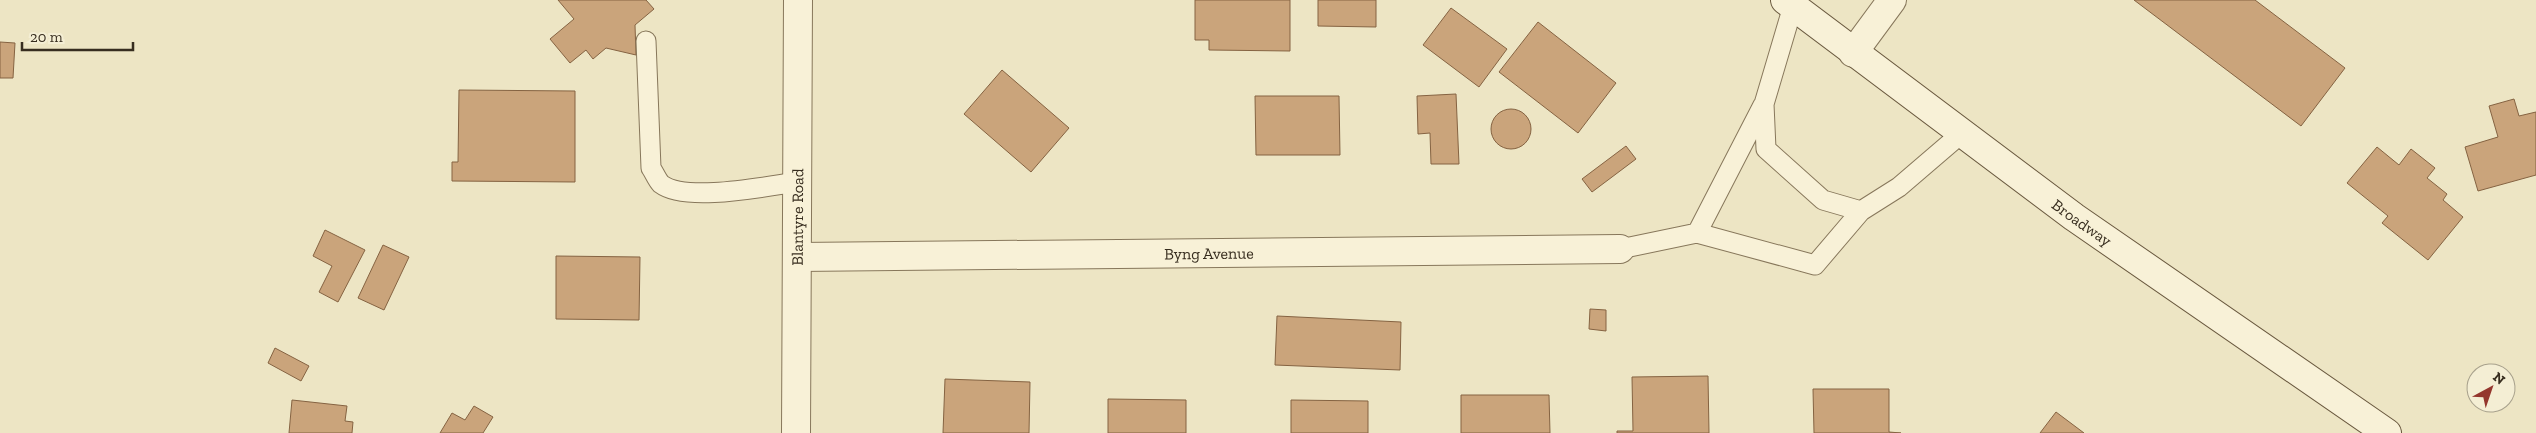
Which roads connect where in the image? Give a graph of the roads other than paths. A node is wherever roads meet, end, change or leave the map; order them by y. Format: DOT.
graph roads {
  1 [pos="798,0"];
  2 [pos="1892,0"];
  3 [pos="1789,3"];
  4 [pos="646,41"];
  5 [pos="1853,53"];
  6 [pos="1764,104"];
  7 [pos="1962,133"];
  8 [pos="798,182"];
  9 [pos="1861,211"];
  10 [pos="1697,233"];
  11 [pos="1620,249"];
  12 [pos="798,257"];
  13 [pos="796,433"];
  14 [pos="2387,433"];
  1 -- 8 [label="street, Blantyre Road"];
  2 -- 5 [label="street"];
  3 -- 5 [label="street, Broadway"];
  3 -- 6 [label="lane"];
  4 -- 8 [label="lane"];
  5 -- 7 [label="street, Broadway"];
  6 -- 9 [label="lane"];
  6 -- 10 [label="lane"];
  7 -- 9 [label="lane"];
  7 -- 14 [label="street, Broadway"];
  8 -- 12 [label="street, Blantyre Road"];
  9 -- 10 [label="lane"];
  10 -- 11 [label="lane"];
  11 -- 12 [label="street, Byng Avenue"];
  12 -- 13 [label="street, Blantyre Road"];
}
